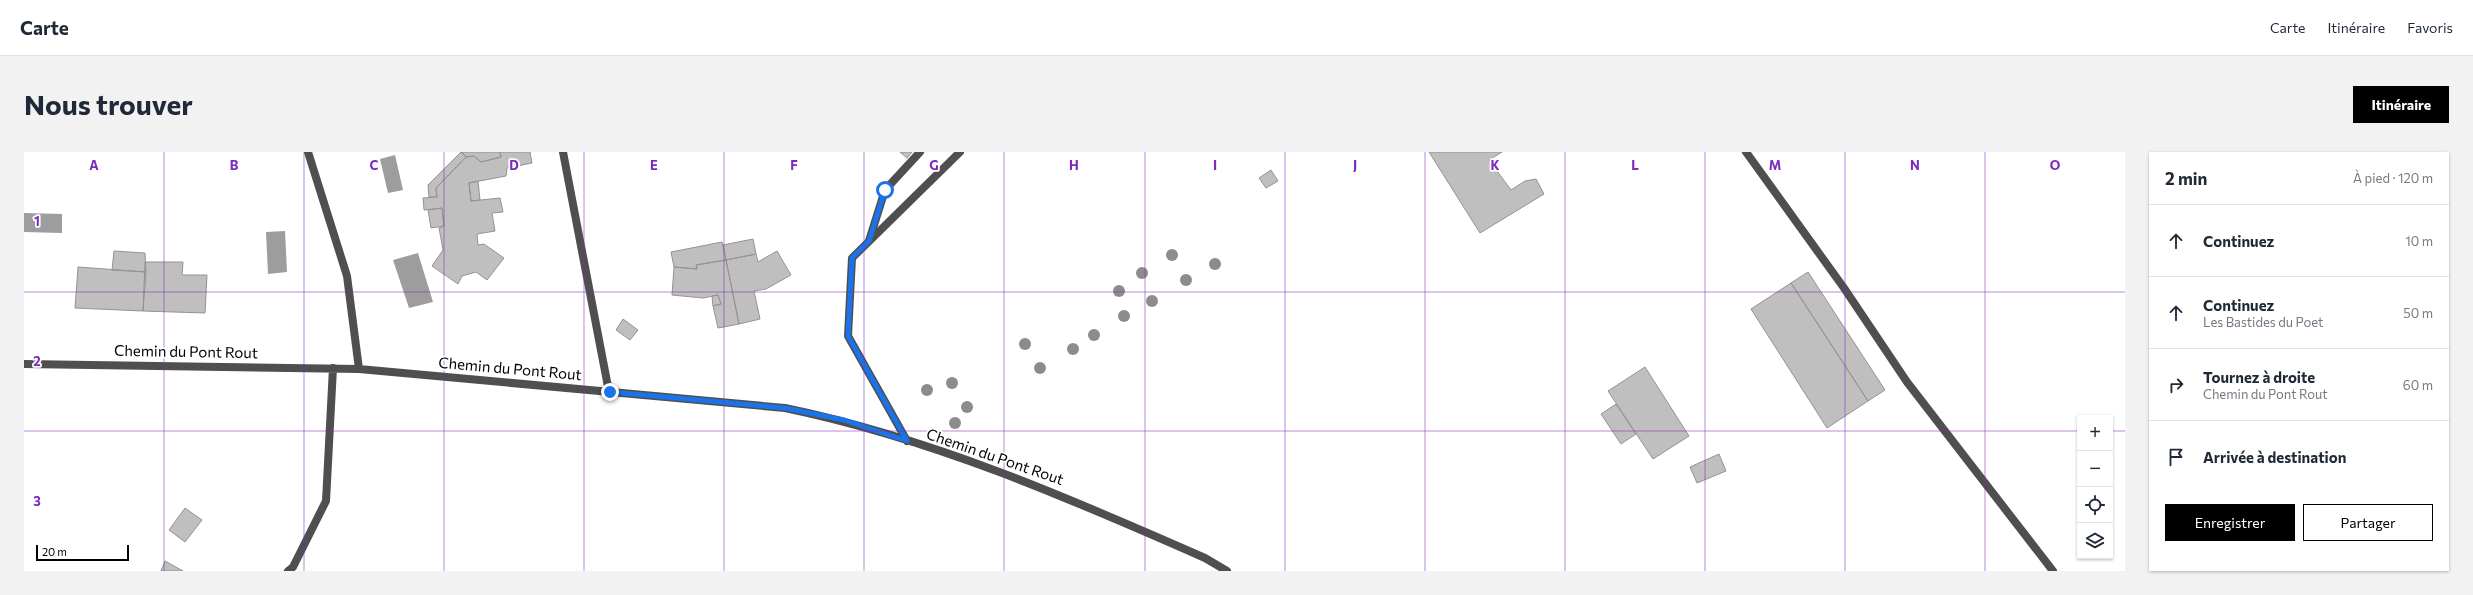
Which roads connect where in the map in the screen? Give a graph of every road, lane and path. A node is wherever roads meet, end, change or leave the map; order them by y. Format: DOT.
graph roads {
  1 [pos="308,152"];
  2 [pos="564,152"];
  3 [pos="920,152"];
  4 [pos="960,152"];
  5 [pos="1746,152"];
  6 [pos="869,241"];
  7 [pos="24,364"];
  8 [pos="333,368"];
  9 [pos="360,369"];
  10 [pos="610,392"];
  11 [pos="907,441"];
  12 [pos="288,571"];
  13 [pos="1227,571"];
  14 [pos="2053,571"];
  1 -- 9 [label="street"];
  2 -- 10 [label="street"];
  3 -- 6 [label="street"];
  4 -- 6 [label="street"];
  5 -- 14 [label="street"];
  6 -- 11 [label="street"];
  7 -- 8 [label="street, Chemin du Pont Rout"];
  8 -- 9 [label="street, Chemin du Pont Rout"];
  8 -- 12 [label="street"];
  9 -- 10 [label="street, Chemin du Pont Rout"];
  10 -- 11 [label="street, Chemin du Pont Rout"];
  11 -- 13 [label="street, Chemin du Pont Rout"];
}
